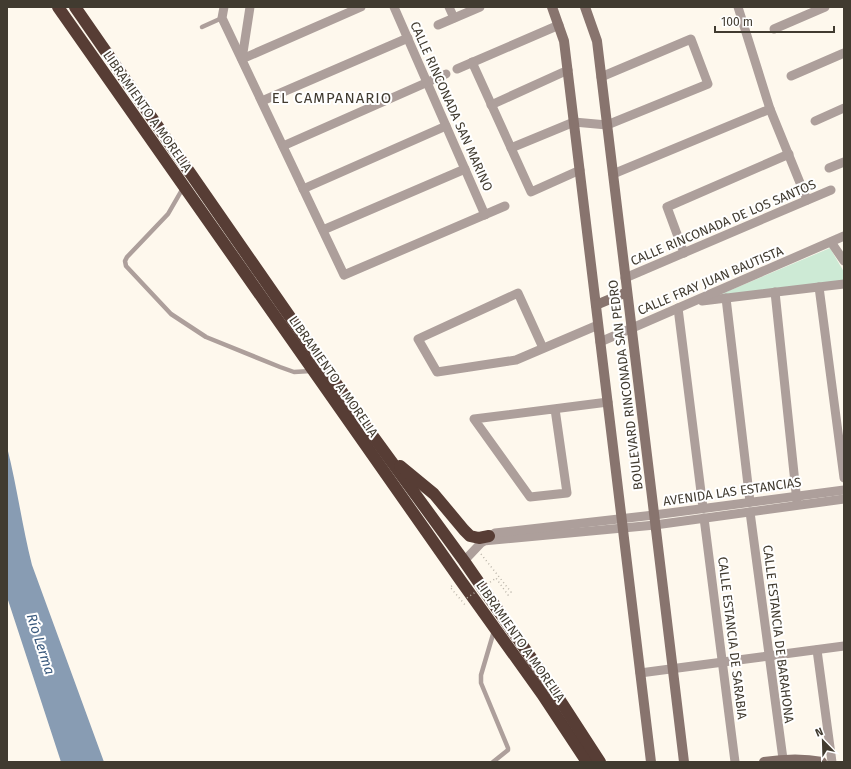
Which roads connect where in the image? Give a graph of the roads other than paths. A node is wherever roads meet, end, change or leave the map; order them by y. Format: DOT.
graph roads {
  1 [pos="58,7"];
  2 [pos="75,7"];
  3 [pos="224,7"];
  4 [pos="250,7"];
  5 [pos="361,7"];
  6 [pos="394,7"];
  7 [pos="449,7"];
  8 [pos="480,7"];
  9 [pos="552,7"];
  10 [pos="585,7"];
  11 [pos="738,7"];
  12 [pos="825,7"];
  13 [pos="222,18"];
  14 [pos="454,18"];
  15 [pos="438,25"];
  16 [pos="559,25"];
  17 [pos="202,27"];
  18 [pos="774,29"];
  19 [pos="408,38"];
  20 [pos="844,53"];
  21 [pos="242,59"];
  22 [pos="472,62"];
  23 [pos="457,68"];
  24 [pos="568,70"];
  25 [pos="446,74"];
  26 [pos="791,76"];
  27 [pos="601,78"];
  28 [pos="427,82"];
  29 [pos="262,101"];
  30 [pos="491,105"];
  31 [pos="844,108"];
  32 [pos="770,109"];
  33 [pos="815,121"];
  34 [pos="574,122"];
  35 [pos="607,125"];
  36 [pos="446,126"];
  37 [pos="283,146"];
  38 [pos="511,148"];
  39 [pos="789,154"];
  40 [pos="844,162"];
  41 [pos="829,168"];
  42 [pos="465,169"];
  43 [pos="580,170"];
  44 [pos="613,174"];
  45 [pos="184,187"];
  46 [pos="303,189"];
  47 [pos="830,190"];
  48 [pos="807,200"];
  49 [pos="505,206"];
  50 [pos="485,215"];
  51 [pos="323,230"];
  52 [pos="844,236"];
  53 [pos="831,242"];
  54 [pos="684,253"];
  55 [pos="844,261"];
  56 [pos="625,278"];
  57 [pos="844,284"];
  58 [pos="819,287"];
  59 [pos="627,292"];
  60 [pos="775,292"];
  61 [pos="726,298"];
  62 [pos="692,302"];
  63 [pos="596,305"];
  64 [pos="678,308"];
  65 [pos="598,325"];
  66 [pos="631,328"];
  67 [pos="600,342"];
  68 [pos="543,348"];
  69 [pos="314,371"];
  70 [pos="608,402"];
  71 [pos="555,409"];
  72 [pos="385,453"];
  73 [pos="844,478"];
  74 [pos="844,490"];
  75 [pos="844,499"];
  76 [pos="797,501"];
  77 [pos="750,502"];
  78 [pos="750,512"];
  79 [pos="704,513"];
  80 [pos="654,520"];
  81 [pos="622,523"];
  82 [pos="486,539"];
  83 [pos="464,561"];
  84 [pos="495,627"];
  85 [pos="844,646"];
  86 [pos="817,650"];
  87 [pos="769,656"];
  88 [pos="723,662"];
  89 [pos="672,668"];
  90 [pos="640,673"];
  91 [pos="783,759"];
  92 [pos="493,762"];
  93 [pos="587,762"];
  94 [pos="600,762"];
  95 [pos="650,762"];
  96 [pos="684,762"];
  97 [pos="735,762"];
  98 [pos="764,762"];
  99 [pos="822,762"];
  100 [pos="832,762"];
  1 -- 45 [label="highway, LIBRAMIENTO A MORELIA"];
  2 -- 72 [label="highway, LIBRAMIENTO A MORELIA"];
  3 -- 13 [label="street"];
  4 -- 21 [label="street"];
  5 -- 21 [label="street"];
  6 -- 19 [label="street, CALLE RINCONADA SAN MARINO"];
  7 -- 14 [label="street"];
  8 -- 14 [label="street"];
  9 -- 16 [label="street, BOULEVARD RINCONADA SAN PEDRO"];
  10 -- 27 [label="street, BOULEVARD RINCONADA SAN PEDRO"];
  11 -- 32 [label="street"];
  12 -- 18 [label="street"];
  13 -- 17 [label="lane"];
  13 -- 21 [label="street"];
  14 -- 15 [label="street"];
  16 -- 22 [label="street"];
  16 -- 24 [label="street, BOULEVARD RINCONADA SAN PEDRO"];
  19 -- 28 [label="street, CALLE RINCONADA SAN MARINO"];
  19 -- 29 [label="street"];
  20 -- 26 [label="street"];
  21 -- 29 [label="street"];
  22 -- 23 [label="street"];
  22 -- 30 [label="street"];
  24 -- 30 [label="street"];
  24 -- 34 [label="street, BOULEVARD RINCONADA SAN PEDRO"];
  25 -- 28 [label="street"];
  27 -- 35 [label="street, BOULEVARD RINCONADA SAN PEDRO"];
  27 -- 35 [label="street"];
  28 -- 36 [label="street, CALLE RINCONADA SAN MARINO"];
  28 -- 37 [label="street"];
  29 -- 37 [label="street"];
  30 -- 38 [label="street"];
  31 -- 33 [label="street"];
  32 -- 39 [label="street"];
  32 -- 44 [label="street"];
  34 -- 35 [label="street"];
  34 -- 38 [label="street"];
  34 -- 43 [label="street, BOULEVARD RINCONADA SAN PEDRO"];
  35 -- 44 [label="street, BOULEVARD RINCONADA SAN PEDRO"];
  36 -- 42 [label="street, CALLE RINCONADA SAN MARINO"];
  36 -- 46 [label="street"];
  37 -- 46 [label="street"];
  38 -- 43 [label="street"];
  39 -- 48 [label="street"];
  39 -- 54 [label="street"];
  40 -- 41 [label="street"];
  42 -- 50 [label="street, CALLE RINCONADA SAN MARINO"];
  42 -- 51 [label="street"];
  43 -- 63 [label="street, BOULEVARD RINCONADA SAN PEDRO"];
  44 -- 56 [label="street, BOULEVARD RINCONADA SAN PEDRO"];
  45 -- 69 [label="highway, LIBRAMIENTO A MORELIA"];
  45 -- 69 [label="lane"];
  46 -- 51 [label="street"];
  47 -- 48 [label="street, CALLE RINCONADA DE LOS SANTOS"];
  48 -- 54 [label="street, CALLE RINCONADA DE LOS SANTOS"];
  49 -- 50 [label="street"];
  50 -- 51 [label="street"];
  52 -- 53 [label="street, CALLE FRAY JUAN BAUTISTA"];
  53 -- 55 [label="street"];
  53 -- 62 [label="street, CALLE FRAY JUAN BAUTISTA"];
  54 -- 56 [label="street, CALLE RINCONADA DE LOS SANTOS"];
  56 -- 59 [label="street, BOULEVARD RINCONADA SAN PEDRO"];
  57 -- 58 [label="street"];
  58 -- 60 [label="street"];
  58 -- 73 [label="street"];
  59 -- 63 [label="street"];
  59 -- 66 [label="street, BOULEVARD RINCONADA SAN PEDRO"];
  60 -- 61 [label="street"];
  60 -- 76 [label="street"];
  61 -- 62 [label="street"];
  61 -- 77 [label="street"];
  62 -- 64 [label="street, CALLE FRAY JUAN BAUTISTA"];
  63 -- 65 [label="street, BOULEVARD RINCONADA SAN PEDRO"];
  64 -- 66 [label="street, CALLE FRAY JUAN BAUTISTA"];
  64 -- 79 [label="street, CALLE ESTANCIA DE SARABIA"];
  65 -- 67 [label="street, BOULEVARD RINCONADA SAN PEDRO"];
  65 -- 68 [label="street"];
  66 -- 67 [label="street, CALLE FRAY JUAN BAUTISTA"];
  66 -- 80 [label="street, BOULEVARD RINCONADA SAN PEDRO"];
  67 -- 70 [label="street, BOULEVARD RINCONADA SAN PEDRO"];
  68 -- 68 [label="street"];
  69 -- 84 [label="highway, LIBRAMIENTO A MORELIA"];
  70 -- 71 [label="street"];
  70 -- 81 [label="street, BOULEVARD RINCONADA SAN PEDRO"];
  71 -- 71 [label="street"];
  72 -- 82 [label="highway"];
  72 -- 83 [label="highway, LIBRAMIENTO A MORELIA"];
  74 -- 76 [label="street, AVENIDA LAS ESTANCIAS"];
  75 -- 76 [label="street, AVENIDA LAS ESTANCIAS"];
  76 -- 77 [label="street, AVENIDA LAS ESTANCIAS"];
  76 -- 78 [label="street, AVENIDA LAS ESTANCIAS"];
  77 -- 79 [label="street, AVENIDA LAS ESTANCIAS"];
  78 -- 79 [label="street, AVENIDA LAS ESTANCIAS"];
  78 -- 87 [label="street, CALLE ESTANCIA DE BARAHONA"];
  79 -- 80 [label="street, AVENIDA LAS ESTANCIAS"];
  79 -- 88 [label="street, CALLE ESTANCIA DE SARABIA"];
  80 -- 81 [label="street, AVENIDA LAS ESTANCIAS"];
  80 -- 89 [label="street, BOULEVARD RINCONADA SAN PEDRO"];
  81 -- 82 [label="street, AVENIDA LAS ESTANCIAS"];
  81 -- 90 [label="street, BOULEVARD RINCONADA SAN PEDRO"];
  82 -- 83 [label="street"];
  83 -- 94 [label="highway, LIBRAMIENTO A MORELIA"];
  84 -- 92 [label="lane"];
  84 -- 93 [label="highway, LIBRAMIENTO A MORELIA"];
  85 -- 86 [label="street"];
  86 -- 87 [label="street"];
  86 -- 100 [label="street"];
  87 -- 88 [label="street"];
  87 -- 91 [label="street, CALLE ESTANCIA DE BARAHONA"];
  88 -- 89 [label="street"];
  88 -- 97 [label="street, CALLE ESTANCIA DE SARABIA"];
  89 -- 90 [label="street"];
  89 -- 96 [label="street, BOULEVARD RINCONADA SAN PEDRO"];
  90 -- 95 [label="street, BOULEVARD RINCONADA SAN PEDRO"];
  91 -- 98 [label="street"];
  91 -- 99 [label="street"];
}
